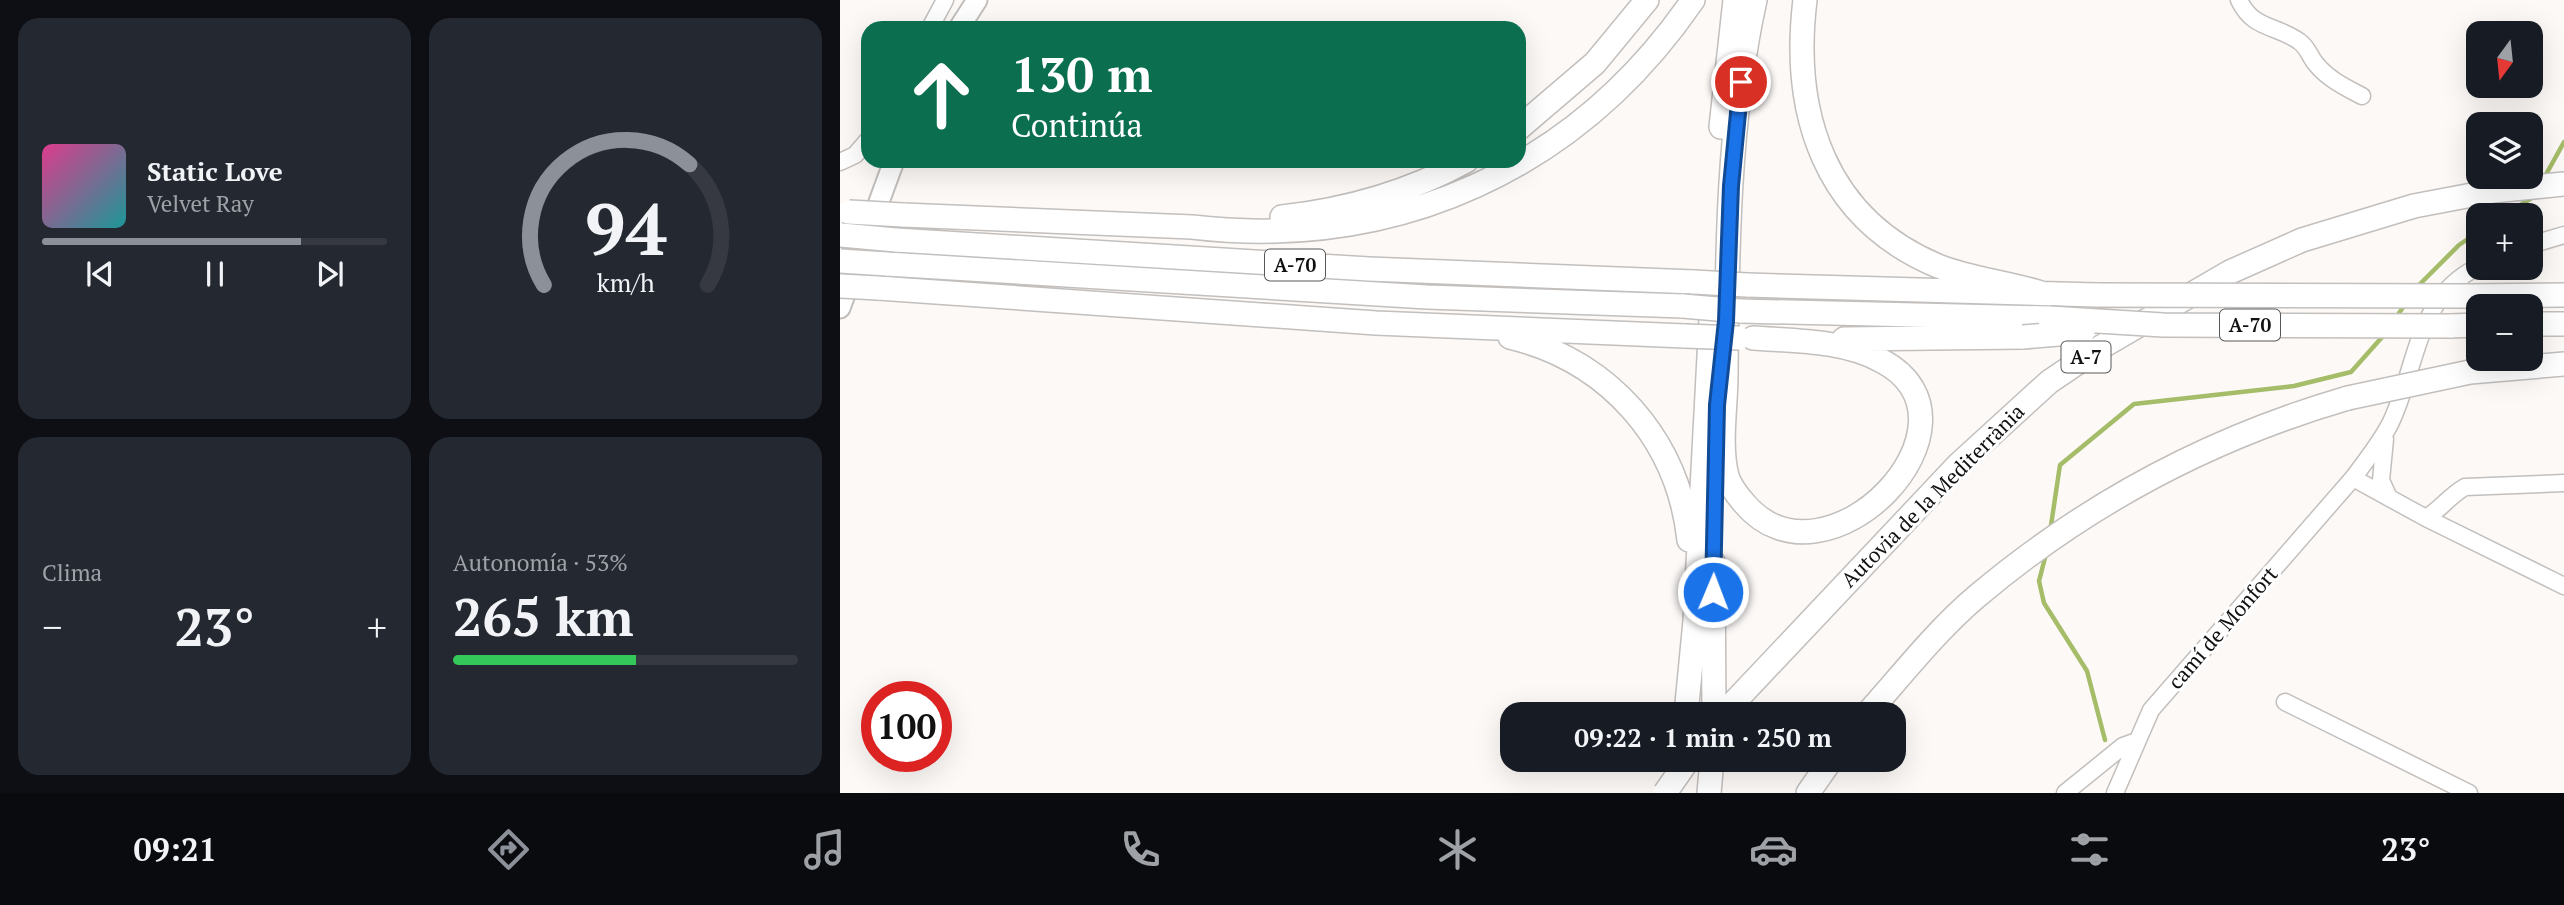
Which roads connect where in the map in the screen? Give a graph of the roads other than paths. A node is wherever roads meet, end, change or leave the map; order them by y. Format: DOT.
graph roads {
  1 [pos="946,0"];
  2 [pos="977,0"];
  3 [pos="1647,0"];
  4 [pos="1693,0"];
  5 [pos="1735,0"];
  6 [pos="1755,0"];
  7 [pos="1805,0"];
  8 [pos="2239,0"];
  9 [pos="934,21"];
  10 [pos="964,21"];
  11 [pos="2362,96"];
  12 [pos="1526,122"];
  13 [pos="861,148"];
  14 [pos="1526,159"];
  15 [pos="840,162"];
  16 [pos="891,168"];
  17 [pos="1450,168"];
  18 [pos="1510,168"];
  19 [pos="2564,184"];
  20 [pos="844,212"];
  21 [pos="1192,227"];
  22 [pos="841,235"];
  23 [pos="2564,236"];
  24 [pos="2543,242"];
  25 [pos="840,261"];
  26 [pos="2466,274"];
  27 [pos="840,286"];
  28 [pos="2041,293"];
  29 [pos="2564,295"];
  30 [pos="840,307"];
  31 [pos="2543,324"];
  32 [pos="2564,324"];
  33 [pos="2163,325"];
  34 [pos="2466,325"];
  35 [pos="1473,327"];
  36 [pos="1740,327"];
  37 [pos="2564,364"];
  38 [pos="2390,423"];
  39 [pos="2353,478"];
  40 [pos="2561,487"];
  41 [pos="2389,498"];
  42 [pos="2426,519"];
  43 [pos="2564,586"];
  44 [pos="1695,621"];
  45 [pos="1687,702"];
  46 [pos="1714,702"];
  47 [pos="1732,702"];
  48 [pos="1878,702"];
  49 [pos="2285,702"];
  50 [pos="2137,741"];
  51 [pos="1679,772"];
  52 [pos="1680,772"];
  53 [pos="1711,772"];
  54 [pos="1823,772"];
  55 [pos="1665,793"];
  56 [pos="1676,793"];
  57 [pos="1709,793"];
  58 [pos="1808,793"];
  59 [pos="2065,793"];
  60 [pos="2115,793"];
  61 [pos="2469,793"];
  1 -- 9 [label="street"];
  2 -- 10 [label="main road"];
  3 -- 12 [label="highway"];
  4 -- 14 [label="highway"];
  5 -- 44 [label="highway"];
  6 -- 36 [label="highway"];
  7 -- 28 [label="highway"];
  8 -- 11 [label="street"];
  13 -- 15 [label="street"];
  16 -- 30 [label="main road"];
  17 -- 21 [label="highway"];
  18 -- 21 [label="highway"];
  19 -- 47 [label="highway, Autovia de la Mediterrània / A-7"];
  20 -- 21 [label="highway, bridge"];
  22 -- 28 [label="highway, A-70, bridge"];
  23 -- 24 [label="street"];
  25 -- 36 [label="highway, A-70, bridge"];
  26 -- 38 [label="street"];
  27 -- 35 [label="highway, bridge"];
  28 -- 29 [label="highway, A-70, bridge"];
  31 -- 32 [label="highway"];
  33 -- 34 [label="highway, A-70, bridge"];
  33 -- 36 [label="highway, A-70, bridge"];
  33 -- 36 [label="highway, bridge"];
  35 -- 36 [label="highway, bridge"];
  35 -- 44 [label="highway"];
  36 -- 36 [label="highway"];
  36 -- 46 [label="highway"];
  37 -- 48 [label="highway, bridge"];
  38 -- 39 [label="street, camí de Monfort"];
  38 -- 41 [label="street"];
  39 -- 41 [label="street"];
  39 -- 50 [label="street, camí de Monfort"];
  40 -- 42 [label="street"];
  41 -- 42 [label="street"];
  42 -- 43 [label="street"];
  44 -- 45 [label="highway"];
  49 -- 61 [label="street"];
  50 -- 59 [label="street"];
  50 -- 60 [label="street, camí de Monfort"];
  51 -- 56 [label="highway"];
  52 -- 55 [label="highway, bridge"];
  53 -- 57 [label="highway"];
  54 -- 58 [label="highway"];
}
